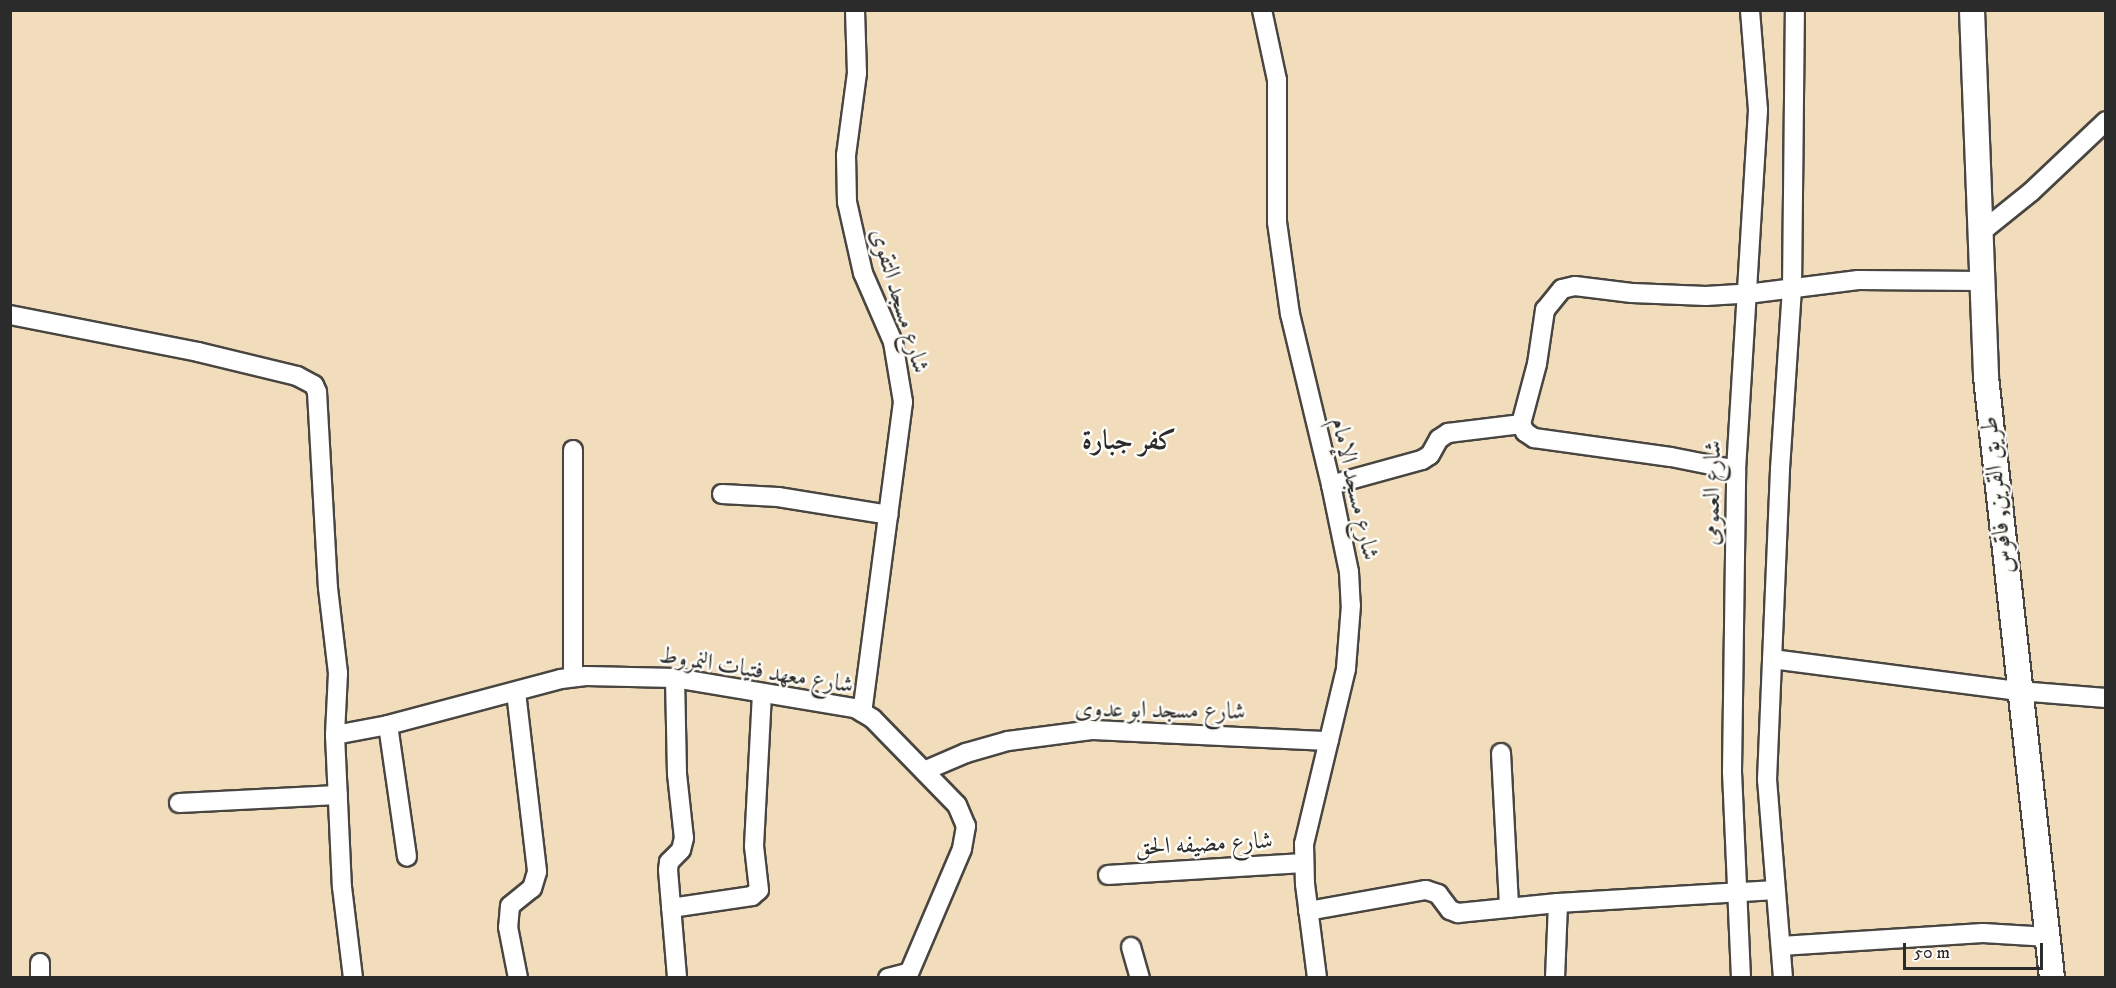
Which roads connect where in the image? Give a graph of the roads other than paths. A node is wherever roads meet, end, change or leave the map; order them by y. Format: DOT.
graph roads {
  1 [pos="855,10"];
  2 [pos="1262,10"];
  3 [pos="1750,10"];
  4 [pos="1795,10"];
  5 [pos="1972,10"];
  6 [pos="2106,121"];
  7 [pos="1980,233"];
  8 [pos="1982,280"];
  9 [pos="1788,289"];
  10 [pos="1751,293"];
  11 [pos="10,315"];
  12 [pos="1521,424"];
  13 [pos="573,450"];
  14 [pos="1736,471"];
  15 [pos="1331,485"];
  16 [pos="722,494"];
  17 [pos="889,515"];
  18 [pos="1772,659"];
  19 [pos="573,677"];
  20 [pos="675,678"];
  21 [pos="2019,691"];
  22 [pos="516,692"];
  23 [pos="762,693"];
  24 [pos="2106,698"];
  25 [pos="862,712"];
  26 [pos="388,725"];
  27 [pos="334,735"];
  28 [pos="1329,741"];
  29 [pos="1501,753"];
  30 [pos="924,771"];
  31 [pos="338,795"];
  32 [pos="179,803"];
  33 [pos="407,857"];
  34 [pos="1303,863"];
  35 [pos="1108,875"];
  36 [pos="1776,890"];
  37 [pos="1737,892"];
  38 [pos="1558,903"];
  39 [pos="671,908"];
  40 [pos="1509,908"];
  41 [pos="1308,911"];
  42 [pos="2049,937"];
  43 [pos="1781,946"];
  44 [pos="1131,947"];
  45 [pos="908,976"];
  46 [pos="353,978"];
  47 [pos="518,978"];
  48 [pos="678,978"];
  49 [pos="888,978"];
  50 [pos="1140,978"];
  51 [pos="1317,978"];
  52 [pos="1555,978"];
  53 [pos="1741,978"];
  54 [pos="1783,978"];
  55 [pos="2052,978"];
  1 -- 17 [label="street, شارع مسجد التقوى"];
  2 -- 15 [label="street, شارع مسجد الإمام"];
  3 -- 10 [label="street, شارع العمومى"];
  4 -- 9 [label="street"];
  5 -- 7 [label="street, طريق القرين, فاقوس"];
  6 -- 7 [label="street"];
  7 -- 8 [label="street, طريق القرين, فاقوس"];
  8 -- 9 [label="street"];
  8 -- 21 [label="street, طريق القرين, فاقوس"];
  9 -- 10 [label="street"];
  9 -- 18 [label="street"];
  10 -- 12 [label="street"];
  10 -- 14 [label="street, شارع العمومى"];
  11 -- 27 [label="street"];
  12 -- 14 [label="street"];
  12 -- 15 [label="street"];
  13 -- 19 [label="street"];
  14 -- 37 [label="street, شارع العمومى"];
  15 -- 28 [label="street, شارع مسجد الإمام"];
  16 -- 17 [label="street"];
  17 -- 25 [label="street, شارع مسجد التقوى"];
  18 -- 21 [label="street"];
  18 -- 36 [label="street"];
  19 -- 20 [label="street, شارع معهد فتيات النمروط"];
  19 -- 22 [label="street, شارع معهد فتيات النمروط"];
  20 -- 23 [label="street, شارع معهد فتيات النمروط"];
  20 -- 39 [label="street"];
  21 -- 24 [label="street"];
  21 -- 42 [label="street, طريق القرين, فاقوس"];
  22 -- 26 [label="street, شارع معهد فتيات النمروط"];
  22 -- 47 [label="street"];
  23 -- 25 [label="street, شارع معهد فتيات النمروط"];
  23 -- 39 [label="street"];
  25 -- 30 [label="street, شارع معهد فتيات النمروط"];
  26 -- 27 [label="street, شارع معهد فتيات النمروط"];
  26 -- 33 [label="street"];
  27 -- 31 [label="street"];
  28 -- 30 [label="street, شارع مسجد ابو عدوى"];
  28 -- 34 [label="street, شارع مسجد الإمام"];
  29 -- 40 [label="street"];
  30 -- 45 [label="street, شارع معهد فتيات النمروط"];
  31 -- 32 [label="street"];
  31 -- 46 [label="street"];
  34 -- 35 [label="street, شارع مضيفه الحق"];
  34 -- 41 [label="street, شارع مسجد الإمام"];
  36 -- 37 [label="street"];
  36 -- 43 [label="street"];
  37 -- 38 [label="street"];
  37 -- 53 [label="street, شارع العمومى"];
  38 -- 40 [label="street"];
  38 -- 52 [label="street"];
  39 -- 48 [label="street"];
  40 -- 41 [label="street"];
  41 -- 51 [label="street, شارع مسجد الإمام"];
  42 -- 43 [label="street"];
  42 -- 55 [label="street, طريق القرين, فاقوس"];
  43 -- 54 [label="street"];
  44 -- 50 [label="street"];
  45 -- 49 [label="street"];
}
